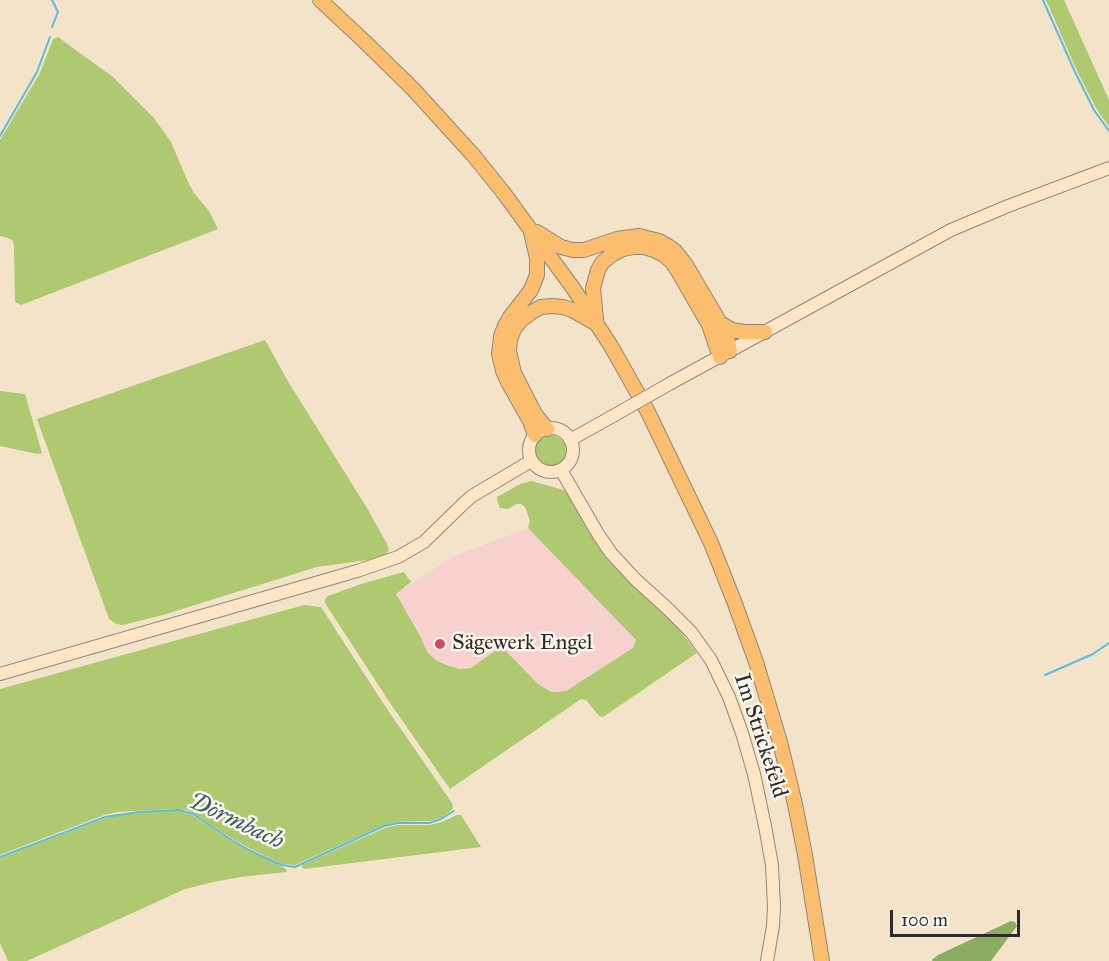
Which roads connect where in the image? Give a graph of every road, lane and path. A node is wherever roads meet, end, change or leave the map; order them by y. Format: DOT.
graph roads {
  1 [pos="320,0"];
  2 [pos="1109,168"];
  3 [pos="530,227"];
  4 [pos="720,323"];
  5 [pos="597,324"];
  6 [pos="765,332"];
  7 [pos="725,354"];
  8 [pos="541,432"];
  9 [pos="570,440"];
  10 [pos="531,461"];
  11 [pos="561,470"];
  12 [pos="0,674"];
  13 [pos="767,961"];
  14 [pos="822,961"];
  1 -- 3 [label="main road"];
  2 -- 6 [label="main road"];
  3 -- 4 [label="main road"];
  3 -- 5 [label="main road"];
  3 -- 8 [label="main road"];
  4 -- 6 [label="main road"];
  4 -- 7 [label="main road"];
  5 -- 7 [label="main road"];
  5 -- 8 [label="main road"];
  5 -- 14 [label="main road"];
  6 -- 7 [label="main road"];
  7 -- 9 [label="main road, bridge"];
  8 -- 9 [label="main road"];
  8 -- 10 [label="main road"];
  9 -- 11 [label="main road"];
  10 -- 11 [label="main road"];
  10 -- 12 [label="main road"];
  11 -- 13 [label="main road, Im Strickefeld"];
}
